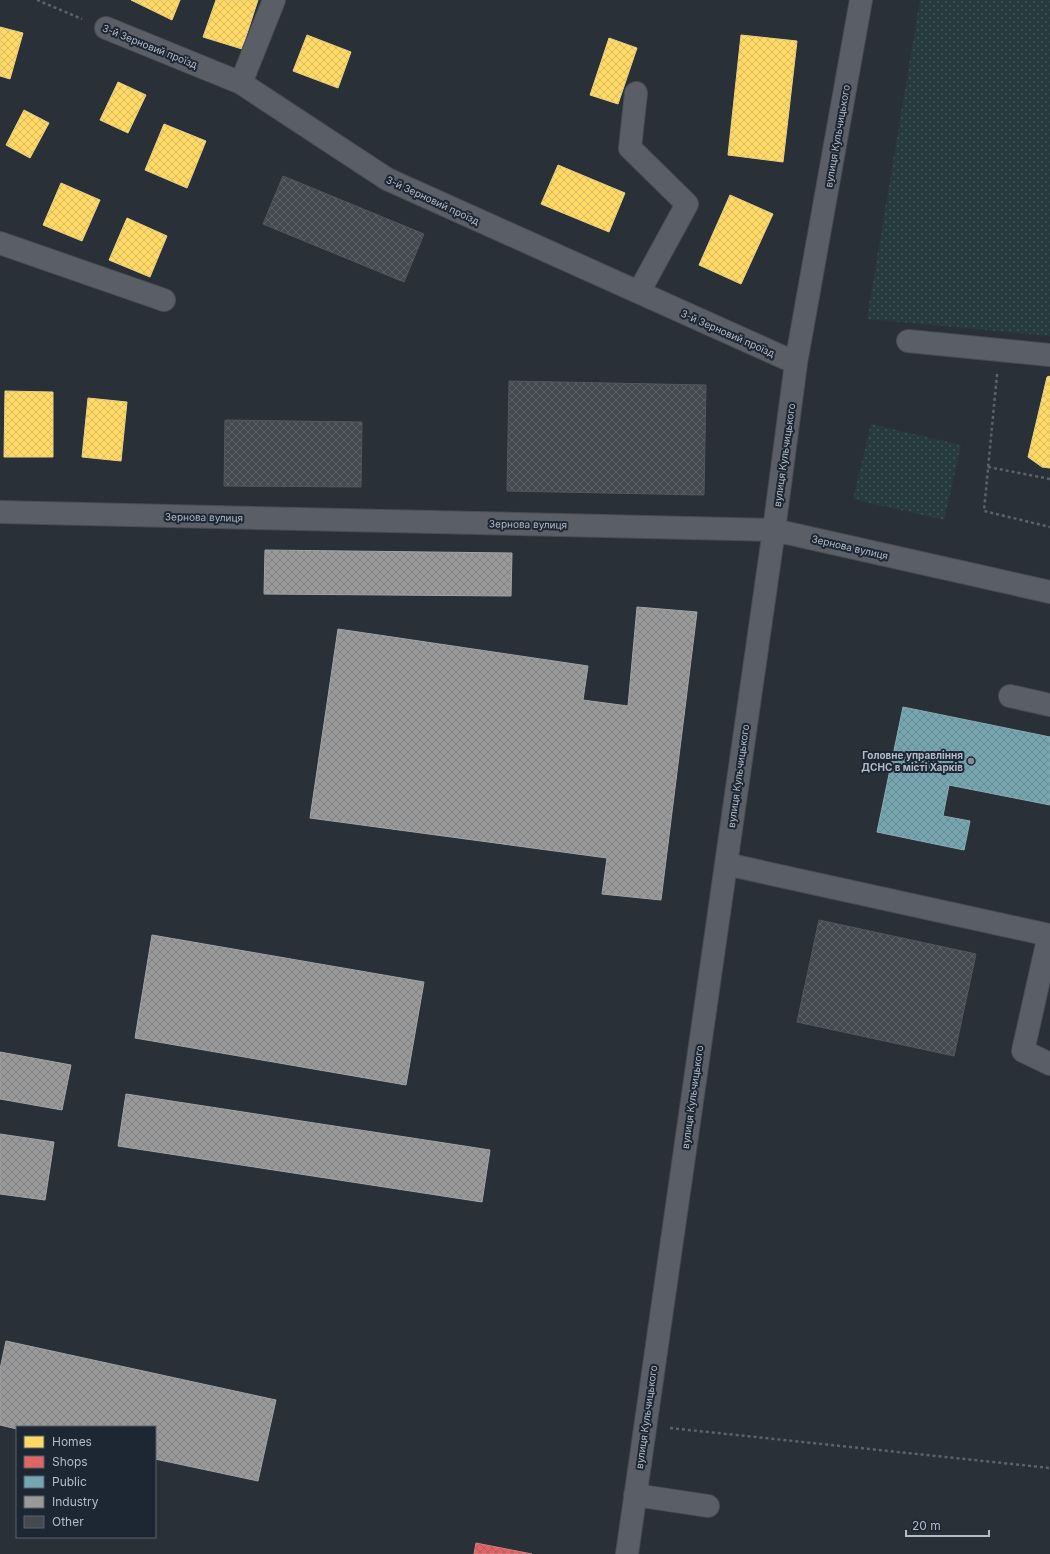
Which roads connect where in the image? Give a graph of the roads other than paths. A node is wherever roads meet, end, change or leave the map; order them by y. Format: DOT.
graph roads {
  1 [pos="274,0"];
  2 [pos="861,0"];
  3 [pos="106,28"];
  4 [pos="241,83"];
  5 [pos="636,93"];
  6 [pos="0,242"];
  7 [pos="639,292"];
  8 [pos="164,300"];
  9 [pos="908,341"];
  10 [pos="1050,355"];
  11 [pos="796,363"];
  12 [pos="0,512"];
  13 [pos="774,530"];
  14 [pos="1050,592"];
  15 [pos="1010,696"];
  16 [pos="1050,705"];
  17 [pos="726,864"];
  18 [pos="1049,935"];
  19 [pos="1043,992"];
  20 [pos="1050,1064"];
  21 [pos="635,1495"];
  22 [pos="708,1506"];
  23 [pos="627,1554"];
  1 -- 4 [label="street"];
  2 -- 11 [label="street, вулиця Кульчицького"];
  3 -- 4 [label="street, 3-й Зерновий проїзд"];
  4 -- 7 [label="street, 3-й Зерновий проїзд"];
  5 -- 7 [label="street"];
  6 -- 8 [label="street"];
  7 -- 11 [label="street, 3-й Зерновий проїзд"];
  9 -- 10 [label="street"];
  11 -- 13 [label="street, вулиця Кульчицького"];
  12 -- 13 [label="street, Зернова вулиця"];
  13 -- 14 [label="street, Зернова вулиця"];
  13 -- 17 [label="street, вулиця Кульчицького"];
  15 -- 16 [label="street"];
  17 -- 18 [label="street"];
  17 -- 21 [label="street, вулиця Кульчицького"];
  18 -- 19 [label="street"];
  19 -- 20 [label="street"];
  21 -- 22 [label="street"];
  21 -- 23 [label="street, вулиця Кульчицького"];
}
